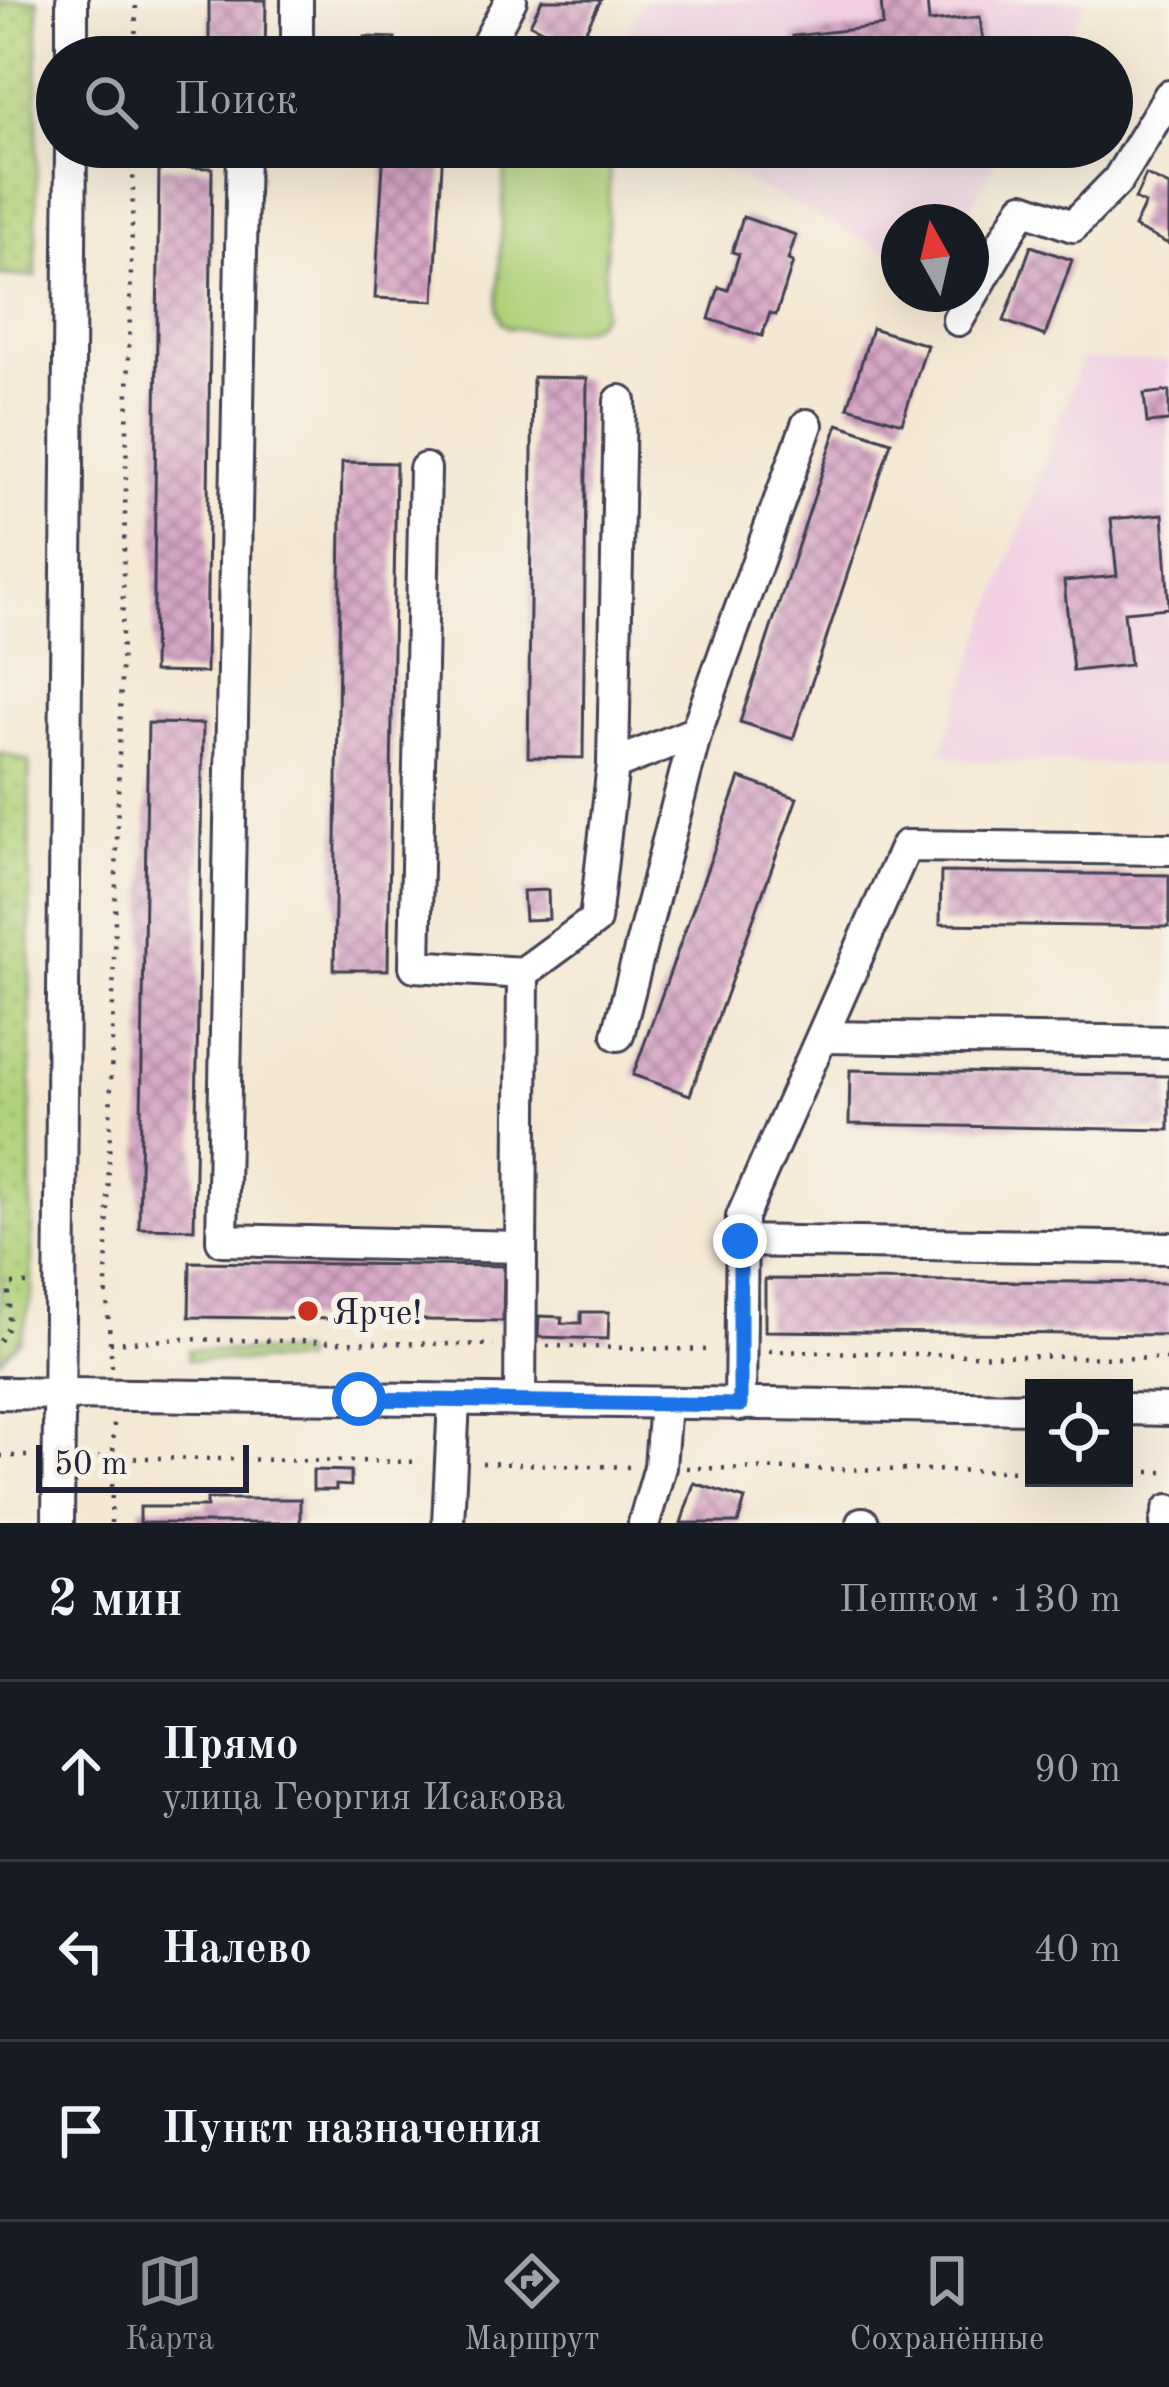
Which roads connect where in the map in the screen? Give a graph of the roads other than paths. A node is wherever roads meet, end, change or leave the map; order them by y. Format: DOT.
graph roads {
  1 [pos="72,0"];
  2 [pos="297,0"];
  3 [pos="511,0"];
  4 [pos="72,36"];
  5 [pos="297,36"];
  6 [pos="491,36"];
  7 [pos="1169,95"];
  8 [pos="1161,126"];
  9 [pos="1133,161"];
  10 [pos="71,168"];
  11 [pos="243,168"];
  12 [pos="1128,168"];
  13 [pos="958,320"];
  14 [pos="620,401"];
  15 [pos="807,425"];
  16 [pos="425,469"];
  17 [pos="696,732"];
  18 [pos="613,765"];
  19 [pos="1169,849"];
  20 [pos="523,973"];
  21 [pos="618,1035"];
  22 [pos="824,1036"];
  23 [pos="1169,1042"];
  24 [pos="740,1241"];
  25 [pos="521,1247"];
  26 [pos="1169,1248"];
  27 [pos="0,1393"];
  28 [pos="60,1393"];
  29 [pos="454,1401"];
  30 [pos="520,1401"];
  31 [pos="665,1403"];
  32 [pos="740,1405"];
  33 [pos="1025,1408"];
  34 [pos="1133,1409"];
  35 [pos="1169,1410"];
  36 [pos="1169,1510"];
  37 [pos="58,1523"];
  38 [pos="448,1523"];
  39 [pos="644,1523"];
  40 [pos="1166,1523"];
  1 -- 4 [label="street"];
  2 -- 5 [label="street"];
  3 -- 6 [label="street"];
  7 -- 8 [label="street"];
  8 -- 9 [label="street"];
  10 -- 28 [label="street"];
  11 -- 25 [label="street"];
  12 -- 13 [label="street"];
  14 -- 18 [label="street"];
  15 -- 17 [label="street"];
  16 -- 20 [label="street"];
  17 -- 18 [label="street"];
  17 -- 21 [label="street"];
  18 -- 20 [label="street"];
  19 -- 22 [label="street"];
  20 -- 25 [label="street"];
  22 -- 23 [label="street"];
  22 -- 24 [label="street"];
  24 -- 26 [label="street"];
  24 -- 32 [label="street"];
  25 -- 30 [label="street"];
  27 -- 28 [label="street"];
  28 -- 29 [label="street"];
  28 -- 37 [label="street"];
  29 -- 30 [label="street"];
  29 -- 38 [label="street"];
  30 -- 31 [label="street"];
  31 -- 32 [label="street"];
  31 -- 39 [label="street"];
  32 -- 33 [label="street"];
  34 -- 35 [label="street"];
  36 -- 40 [label="street"];
}
